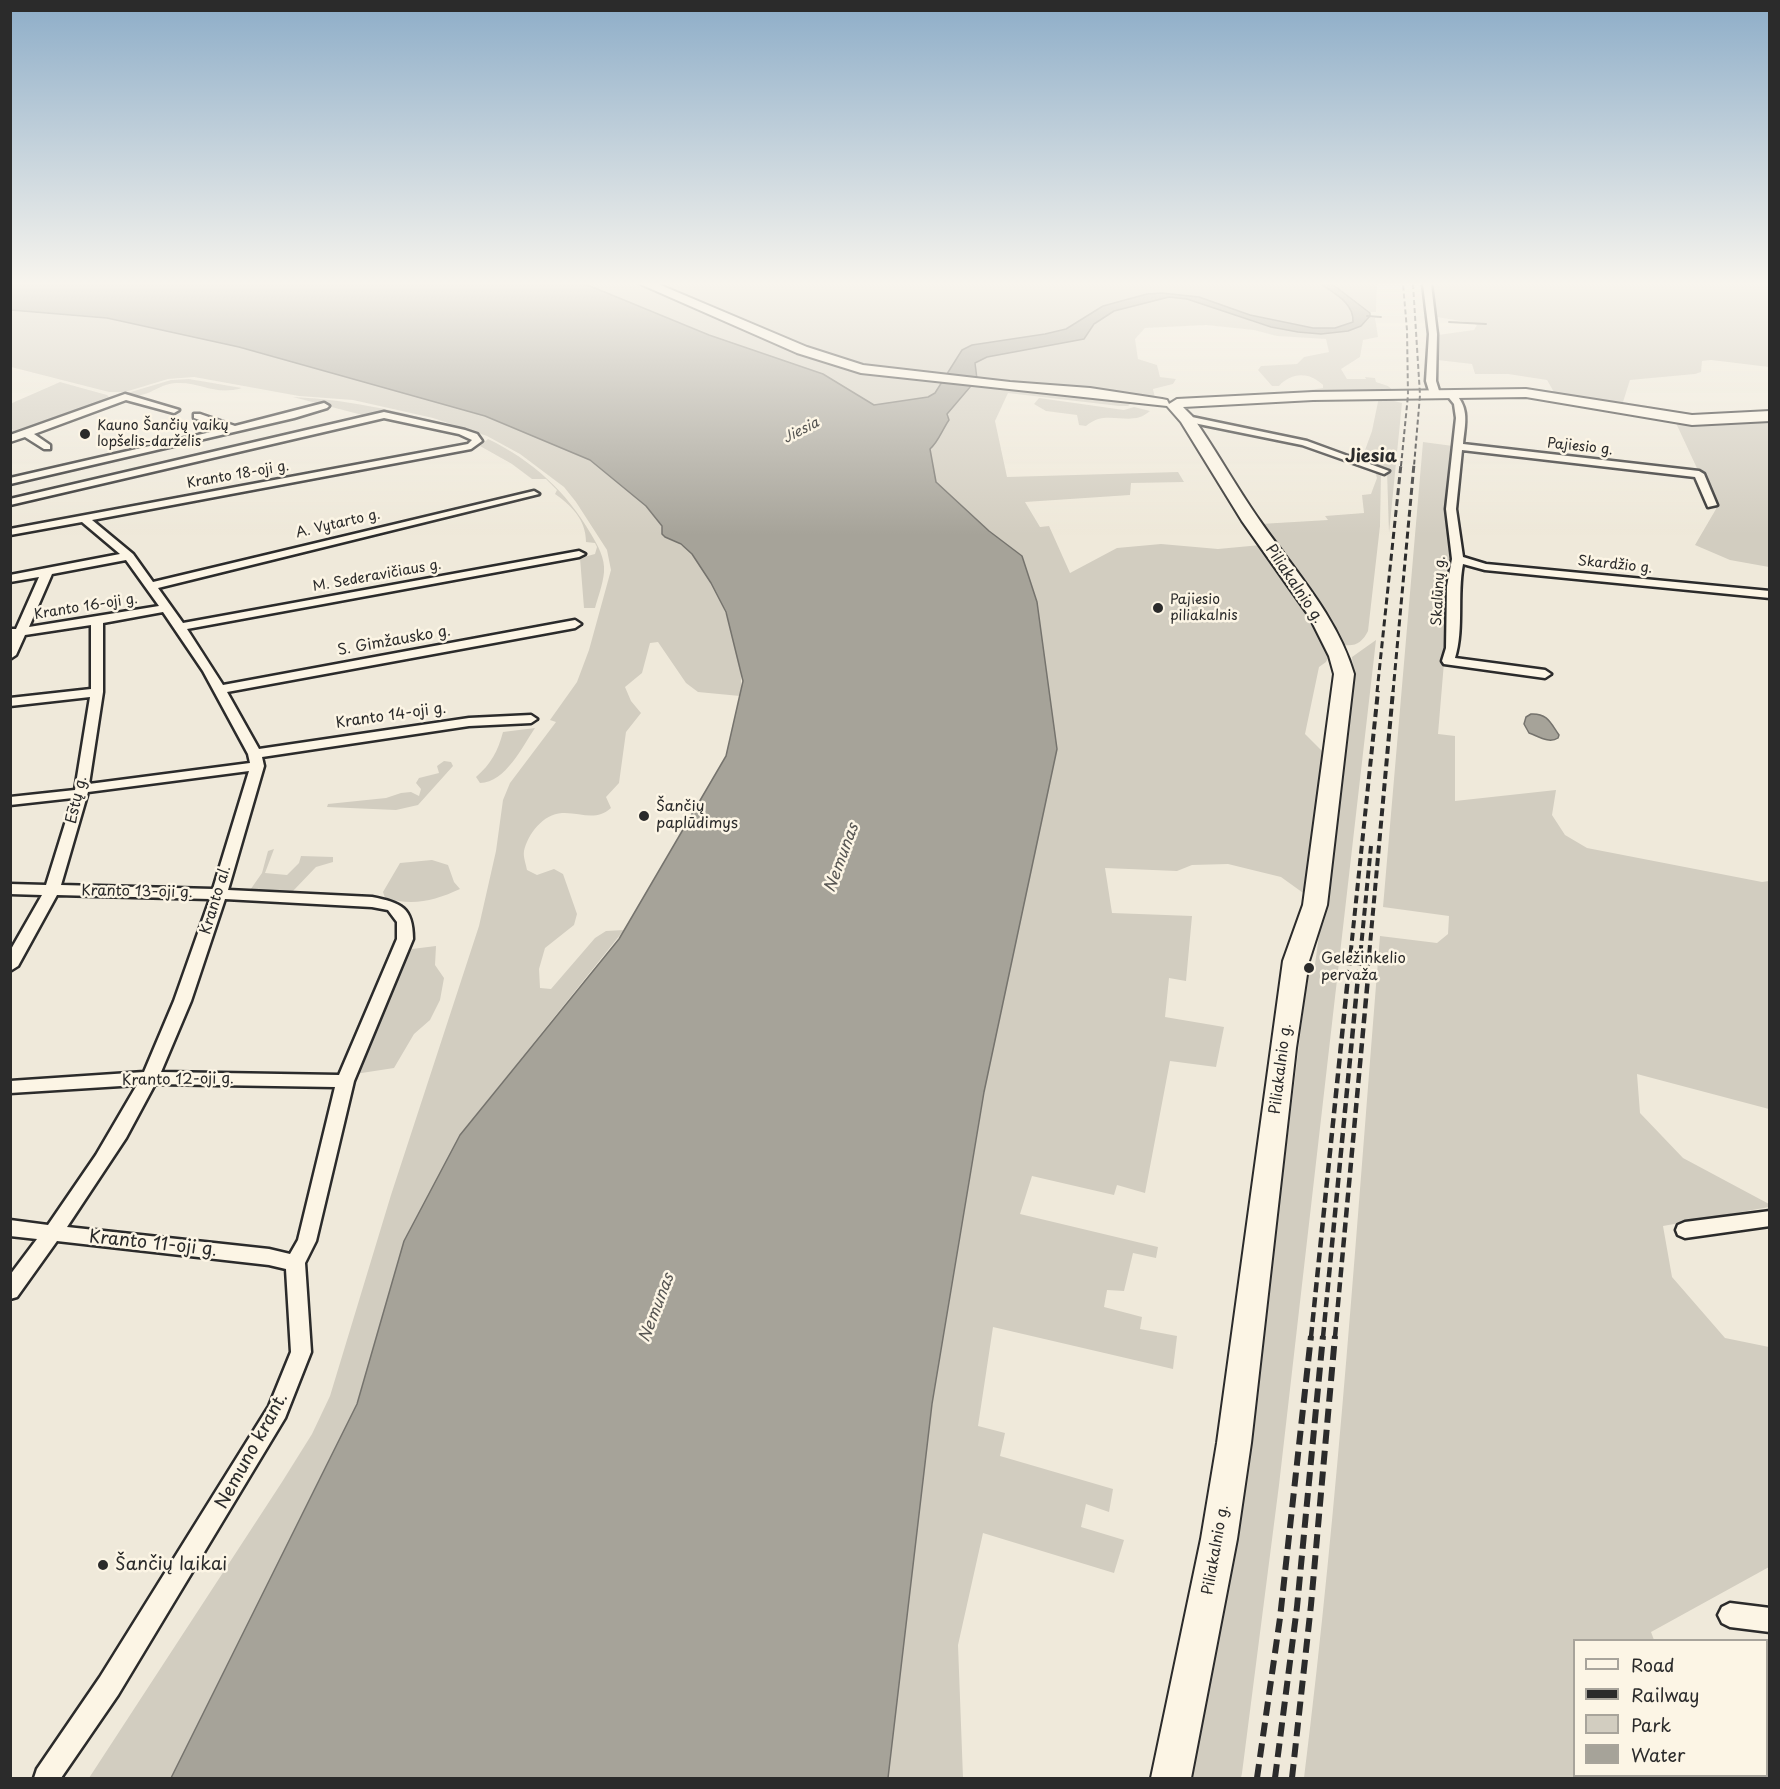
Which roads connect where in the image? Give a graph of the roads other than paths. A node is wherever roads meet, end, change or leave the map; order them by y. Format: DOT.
graph roads {
  1 [pos="856,367"];
  2 [pos="1432,367"];
  3 [pos="1443,394"];
  4 [pos="1139,399"];
  5 [pos="1171,404"];
  6 [pos="324,406"];
  7 [pos="174,410"];
  8 [pos="197,416"];
  9 [pos="1770,416"];
  10 [pos="1187,419"];
  11 [pos="235,429"];
  12 [pos="26,433"];
  13 [pos="10,440"];
  14 [pos="47,447"];
  15 [pos="1459,447"];
  16 [pos="1384,471"];
  17 [pos="10,481"];
  18 [pos="534,494"];
  19 [pos="10,502"];
  20 [pos="1712,505"];
  21 [pos="85,519"];
  22 [pos="10,532"];
  23 [pos="579,554"];
  24 [pos="129,556"];
  25 [pos="1458,559"];
  26 [pos="47,572"];
  27 [pos="10,579"];
  28 [pos="150,586"];
  29 [pos="1770,595"];
  30 [pos="165,608"];
  31 [pos="98,621"];
  32 [pos="575,624"];
  33 [pos="180,627"];
  34 [pos="16,633"];
  35 [pos="10,655"];
  36 [pos="1545,674"];
  37 [pos="219,690"];
  38 [pos="97,692"];
  39 [pos="10,702"];
  40 [pos="531,720"];
  41 [pos="256,760"];
  42 [pos="81,791"];
  43 [pos="10,801"];
  44 [pos="10,889"];
  45 [pos="52,890"];
  46 [pos="218,894"];
  47 [pos="372,902"];
  48 [pos="11,965"];
  49 [pos="150,1078"];
  50 [pos="345,1081"];
  51 [pos="10,1087"];
  52 [pos="1770,1218"];
  53 [pos="10,1228"];
  54 [pos="1686,1230"];
  55 [pos="52,1233"];
  56 [pos="296,1263"];
  57 [pos="10,1291"];
  58 [pos="1730,1615"];
  59 [pos="1770,1620"];
  60 [pos="46,1779"];
  61 [pos="1171,1779"];
  1 -- 4 [label="main road"];
  2 -- 3 [label="street, Skalūnų g."];
  3 -- 5 [label="main road"];
  3 -- 9 [label="main road"];
  3 -- 15 [label="street, Skalūnų g."];
  4 -- 5 [label="main road"];
  4 -- 10 [label="main road"];
  5 -- 10 [label="main road, Piliakalnio g."];
  6 -- 11 [label="street"];
  7 -- 12 [label="street"];
  8 -- 11 [label="street"];
  10 -- 16 [label="street"];
  10 -- 61 [label="main road, Piliakalnio g."];
  11 -- 17 [label="street"];
  12 -- 13 [label="street"];
  12 -- 14 [label="street"];
  15 -- 20 [label="street, Pajiesio g."];
  15 -- 25 [label="street, Skalūnų g."];
  18 -- 28 [label="street, A. Vytarto g."];
  19 -- 21 [label="street, Kranto 18-oji g."];
  21 -- 22 [label="street, Kranto 18-oji g."];
  21 -- 24 [label="street"];
  23 -- 33 [label="street, M. Sederavičiaus g."];
  24 -- 26 [label="street"];
  24 -- 28 [label="street"];
  25 -- 29 [label="street, Skardžio g."];
  25 -- 36 [label="street, Skalūnų g."];
  26 -- 27 [label="street"];
  26 -- 34 [label="street"];
  28 -- 30 [label="street"];
  30 -- 31 [label="street, Kranto 16-oji g."];
  30 -- 33 [label="street"];
  31 -- 34 [label="street, Kranto 16-oji g."];
  31 -- 38 [label="street, Estų g."];
  32 -- 37 [label="street, S. Gimžausko g."];
  33 -- 37 [label="street"];
  34 -- 35 [label="street"];
  37 -- 41 [label="street"];
  38 -- 39 [label="street"];
  38 -- 42 [label="street, Estų g."];
  40 -- 41 [label="street, Kranto 14-oji g."];
  41 -- 42 [label="street, Kranto 14-oji g."];
  41 -- 46 [label="street, Kranto al."];
  42 -- 43 [label="street, Kranto 14-oji g."];
  42 -- 45 [label="street, Estų g."];
  44 -- 45 [label="street, Kranto 13-oji g."];
  45 -- 46 [label="street, Kranto 13-oji g."];
  45 -- 48 [label="street, Estų g."];
  46 -- 47 [label="street, Kranto 13-oji g."];
  46 -- 49 [label="street, Kranto al."];
  47 -- 50 [label="street, Nemuno krant."];
  49 -- 50 [label="street, Kranto 12-oji g."];
  49 -- 51 [label="street, Kranto 12-oji g."];
  49 -- 55 [label="street, Kranto al."];
  50 -- 56 [label="street, Nemuno krant."];
  52 -- 54 [label="street"];
  53 -- 55 [label="street, Kranto 11-oji g."];
  55 -- 56 [label="street, Kranto 11-oji g."];
  55 -- 57 [label="street, Kranto al."];
  56 -- 60 [label="street, Nemuno krant."];
  58 -- 59 [label="street"];
}
